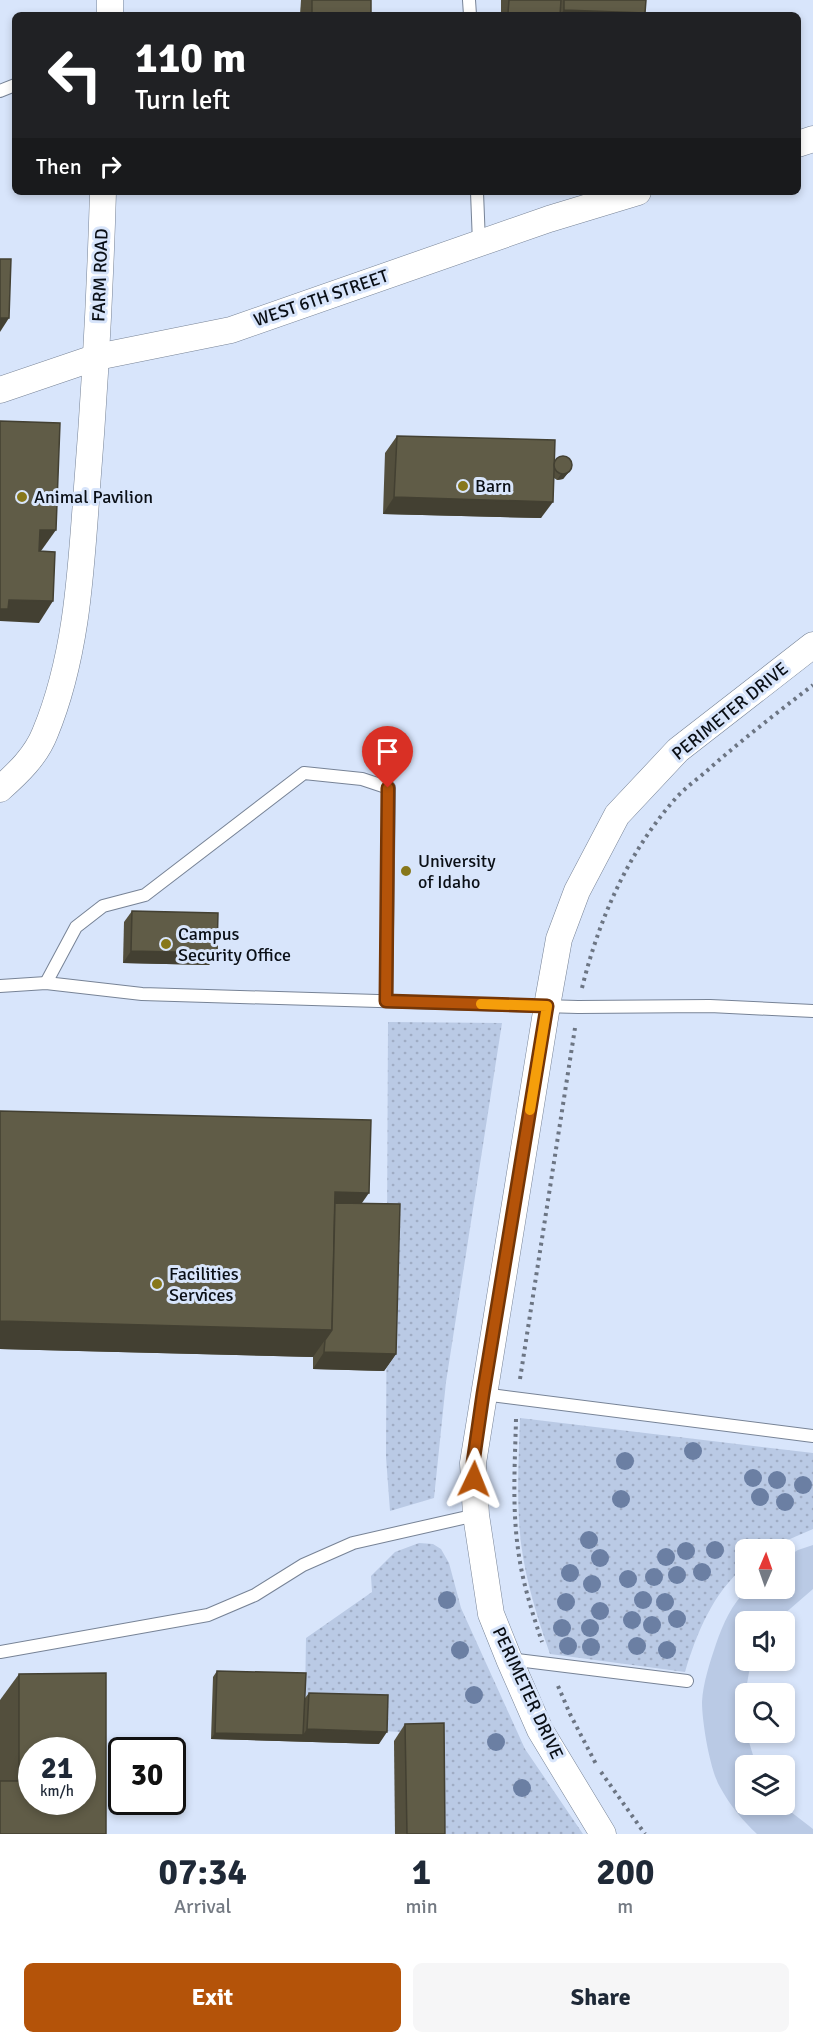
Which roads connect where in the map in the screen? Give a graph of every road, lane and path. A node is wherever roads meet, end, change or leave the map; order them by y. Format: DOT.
graph roads {
  1 [pos="104,195"];
  2 [pos="477,195"];
  3 [pos="628,195"];
  4 [pos="479,243"];
  5 [pos="97,357"];
  6 [pos="0,390"];
  7 [pos="813,645"];
  8 [pos="813,685"];
  9 [pos="0,789"];
  10 [pos="46,983"];
  11 [pos="0,986"];
  12 [pos="386,1001"];
  13 [pos="547,1006"];
  14 [pos="578,1007"];
  15 [pos="813,1011"];
  16 [pos="483,1394"];
  17 [pos="517,1398"];
  18 [pos="813,1436"];
  19 [pos="476,1515"];
  20 [pos="0,1652"];
  21 [pos="509,1659"];
  22 [pos="548,1664"];
  23 [pos="687,1681"];
  24 [pos="603,1834"];
  25 [pos="645,1834"];
  1 -- 5 [label="street, FARM ROAD"];
  2 -- 4 [label="lane"];
  3 -- 4 [label="street, WEST 6TH STREET"];
  4 -- 5 [label="street, WEST 6TH STREET"];
  5 -- 6 [label="street, WEST 6TH STREET"];
  5 -- 9 [label="street, FARM ROAD"];
  7 -- 13 [label="street, PERIMETER DRIVE"];
  8 -- 14 [label="path"];
  10 -- 11 [label="lane"];
  10 -- 12 [label="lane"];
  10 -- 12 [label="lane"];
  12 -- 13 [label="lane"];
  13 -- 14 [label="lane"];
  13 -- 16 [label="street, PERIMETER DRIVE"];
  14 -- 15 [label="lane"];
  14 -- 17 [label="path"];
  16 -- 17 [label="lane"];
  16 -- 19 [label="street, PERIMETER DRIVE"];
  17 -- 18 [label="lane"];
  17 -- 22 [label="path"];
  19 -- 20 [label="lane"];
  19 -- 21 [label="street, PERIMETER DRIVE"];
  21 -- 22 [label="lane"];
  21 -- 24 [label="street, PERIMETER DRIVE"];
  22 -- 23 [label="lane"];
  22 -- 25 [label="path"];
}
